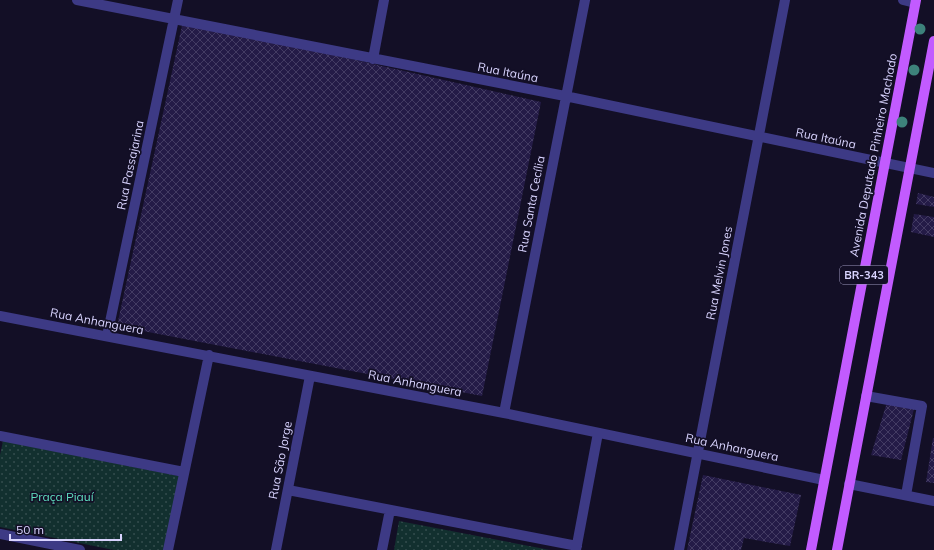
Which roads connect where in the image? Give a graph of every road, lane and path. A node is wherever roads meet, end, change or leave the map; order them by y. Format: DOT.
graph roads {
  1 [pos="76,0"];
  2 [pos="178,0"];
  3 [pos="384,0"];
  4 [pos="585,0"];
  5 [pos="785,0"];
  6 [pos="903,0"];
  7 [pos="916,1"];
  8 [pos="174,19"];
  9 [pos="934,41"];
  10 [pos="373,59"];
  11 [pos="565,96"];
  12 [pos="759,137"];
  13 [pos="885,164"];
  14 [pos="909,168"];
  15 [pos="934,173"];
  16 [pos="0,316"];
  17 [pos="107,336"];
  18 [pos="209,355"];
  19 [pos="310,376"];
  20 [pos="866,396"];
  21 [pos="504,413"];
  22 [pos="598,433"];
  23 [pos="0,436"];
  24 [pos="697,454"];
  25 [pos="184,472"];
  26 [pos="824,480"];
  27 [pos="850,484"];
  28 [pos="288,490"];
  29 [pos="906,495"];
  30 [pos="934,501"];
  31 [pos="390,510"];
  32 [pos="0,534"];
  33 [pos="576,548"];
  34 [pos="80,550"];
  35 [pos="168,550"];
  36 [pos="276,550"];
  37 [pos="382,550"];
  38 [pos="679,550"];
  39 [pos="810,550"];
  40 [pos="837,550"];
  1 -- 8 [label="street, Rua Itaúna"];
  2 -- 8 [label="street, Rua Passajarina"];
  3 -- 10 [label="street"];
  4 -- 11 [label="street, Rua Santa Cecília"];
  5 -- 12 [label="street, Rua Melvin Jones"];
  6 -- 7 [label="street"];
  7 -- 13 [label="main road, Avenida Deputado Pinheiro Machado / BR-343"];
  8 -- 10 [label="street, Rua Itaúna"];
  8 -- 17 [label="street, Rua Passajarina"];
  9 -- 14 [label="main road, BR-343"];
  10 -- 11 [label="street, Rua Itaúna"];
  11 -- 12 [label="street, Rua Itaúna"];
  11 -- 21 [label="street, Rua Santa Cecília"];
  12 -- 13 [label="street, Rua Itaúna"];
  12 -- 24 [label="street, Rua Melvin Jones"];
  13 -- 14 [label="street, Rua Itaúna"];
  13 -- 26 [label="main road, Avenida Deputado Pinheiro Machado / BR-343"];
  14 -- 15 [label="street, Rua Itaúna"];
  14 -- 20 [label="main road, BR-343"];
  16 -- 17 [label="street, Rua Anhanguera"];
  17 -- 18 [label="street, Rua Anhanguera"];
  18 -- 19 [label="street, Rua Anhanguera"];
  18 -- 25 [label="street"];
  19 -- 21 [label="street, Rua Anhanguera"];
  19 -- 28 [label="street, Rua São Jorge"];
  20 -- 27 [label="main road, BR-343"];
  20 -- 29 [label="street"];
  21 -- 22 [label="street, Rua Anhanguera"];
  22 -- 24 [label="street, Rua Anhanguera"];
  22 -- 33 [label="street"];
  23 -- 25 [label="street"];
  24 -- 26 [label="street, Rua Anhanguera"];
  24 -- 38 [label="street, Rua Melvin Jones"];
  25 -- 35 [label="street"];
  26 -- 39 [label="main road, Avenida Deputado Pinheiro Machado / BR-343"];
  27 -- 29 [label="street"];
  27 -- 40 [label="main road, BR-343"];
  28 -- 31 [label="street"];
  28 -- 36 [label="street, Rua São Jorge"];
  29 -- 30 [label="street"];
  31 -- 33 [label="street"];
  31 -- 37 [label="street"];
  32 -- 34 [label="street"];
}
